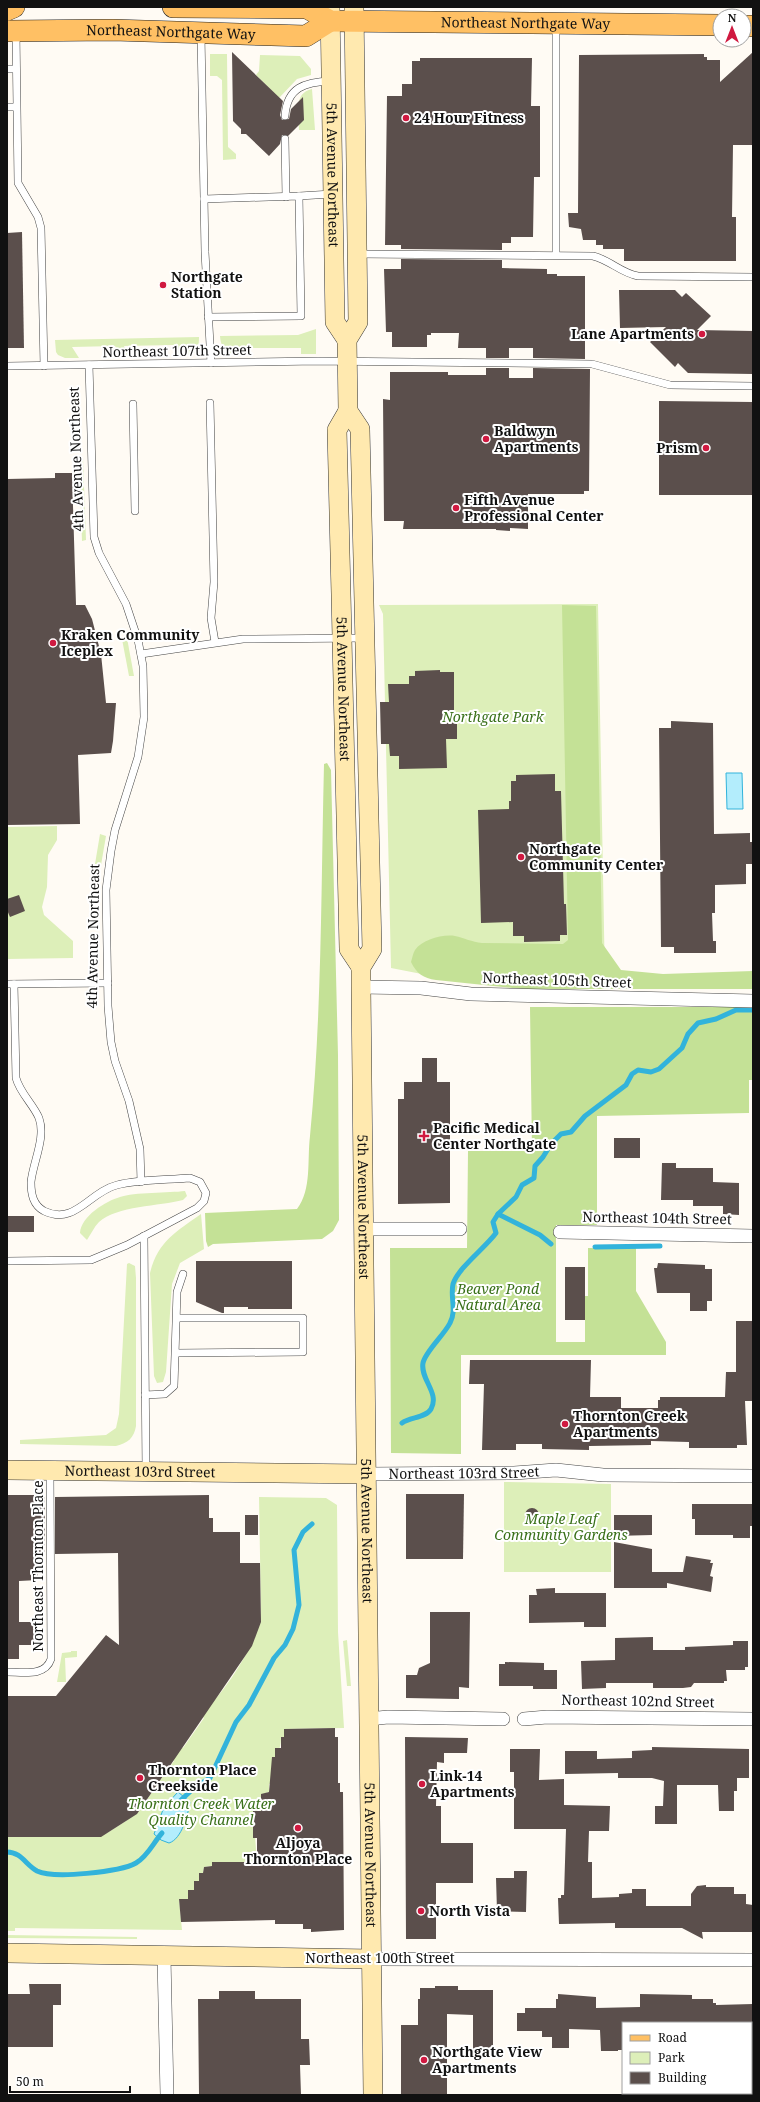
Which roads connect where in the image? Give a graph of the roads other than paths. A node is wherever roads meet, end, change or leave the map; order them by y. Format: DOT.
graph roads {
  1 [pos="14,7"];
  2 [pos="174,7"];
  3 [pos="7,10"];
  4 [pos="330,14"];
  5 [pos="354,14"];
  6 [pos="556,24"];
  7 [pos="712,25"];
  8 [pos="11,32"];
  9 [pos="201,32"];
  10 [pos="7,69"];
  11 [pos="16,69"];
  12 [pos="332,81"];
  13 [pos="7,108"];
  14 [pos="16,108"];
  15 [pos="285,116"];
  16 [pos="285,139"];
  17 [pos="333,194"];
  18 [pos="299,196"];
  19 [pos="286,197"];
  20 [pos="204,198"];
  21 [pos="356,254"];
  22 [pos="556,254"];
  23 [pos="753,277"];
  24 [pos="208,317"];
  25 [pos="347,340"];
  26 [pos="348,362"];
  27 [pos="211,363"];
  28 [pos="89,365"];
  29 [pos="7,366"];
  30 [pos="44,366"];
  31 [pos="753,386"];
  32 [pos="210,403"];
  33 [pos="132,404"];
  34 [pos="348,411"];
  35 [pos="135,511"];
  36 [pos="342,637"];
  37 [pos="364,638"];
  38 [pos="215,642"];
  39 [pos="141,654"];
  40 [pos="361,967"];
  41 [pos="108,983"];
  42 [pos="11,984"];
  43 [pos="361,987"];
  44 [pos="753,1001"];
  45 [pos="141,1182"];
  46 [pos="363,1229"];
  47 [pos="460,1229"];
  48 [pos="560,1232"];
  49 [pos="144,1236"];
  50 [pos="753,1236"];
  51 [pos="7,1261"];
  52 [pos="183,1274"];
  53 [pos="177,1318"];
  54 [pos="176,1352"];
  55 [pos="145,1395"];
  56 [pos="7,1470"];
  57 [pos="50,1471"];
  58 [pos="146,1471"];
  59 [pos="366,1474"];
  60 [pos="753,1476"];
  61 [pos="7,1672"];
  62 [pos="753,1718"];
  63 [pos="369,1720"];
  64 [pos="503,1720"];
  65 [pos="524,1720"];
  66 [pos="7,1953"];
  67 [pos="164,1957"];
  68 [pos="372,1959"];
  69 [pos="753,1960"];
  70 [pos="166,2095"];
  71 [pos="373,2095"];
  1 -- 3 [label="main road"];
  2 -- 4 [label="main road, Northeast Northgate Way"];
  4 -- 5 [label="main road, Northeast Northgate Way"];
  4 -- 9 [label="main road, Northeast Northgate Way"];
  4 -- 12 [label="main road, 5th Avenue Northeast"];
  5 -- 6 [label="main road, Northeast Northgate Way"];
  5 -- 21 [label="main road, 5th Avenue Northeast"];
  6 -- 7 [label="main road, Northeast Northgate Way"];
  6 -- 22 [label="lane"];
  8 -- 9 [label="main road, Northeast Northgate Way"];
  8 -- 11 [label="lane"];
  9 -- 20 [label="lane"];
  10 -- 11 [label="lane"];
  11 -- 14 [label="lane"];
  12 -- 15 [label="lane"];
  12 -- 17 [label="main road, 5th Avenue Northeast"];
  13 -- 14 [label="lane"];
  14 -- 30 [label="lane"];
  16 -- 19 [label="lane"];
  17 -- 18 [label="lane"];
  17 -- 25 [label="main road, 5th Avenue Northeast"];
  18 -- 19 [label="lane"];
  18 -- 24 [label="lane"];
  19 -- 20 [label="lane"];
  20 -- 24 [label="lane"];
  21 -- 22 [label="lane"];
  21 -- 25 [label="main road, 5th Avenue Northeast"];
  22 -- 23 [label="lane"];
  24 -- 27 [label="lane"];
  25 -- 26 [label="main road"];
  26 -- 27 [label="lane, Northeast 107th Street"];
  26 -- 31 [label="lane, Northeast 107th Street"];
  26 -- 34 [label="main road"];
  27 -- 28 [label="lane, Northeast 107th Street"];
  28 -- 30 [label="lane, Northeast 107th Street"];
  28 -- 39 [label="lane, 4th Avenue Northeast"];
  29 -- 30 [label="lane, Northeast 107th Street"];
  32 -- 38 [label="lane"];
  33 -- 35 [label="lane"];
  34 -- 36 [label="main road, 5th Avenue Northeast"];
  34 -- 37 [label="main road, 5th Avenue Northeast"];
  36 -- 37 [label="lane"];
  36 -- 38 [label="lane"];
  36 -- 40 [label="main road, 5th Avenue Northeast"];
  37 -- 40 [label="main road, 5th Avenue Northeast"];
  38 -- 39 [label="lane"];
  39 -- 41 [label="lane, 4th Avenue Northeast"];
  40 -- 43 [label="main road, 5th Avenue Northeast"];
  41 -- 42 [label="lane"];
  41 -- 45 [label="lane, 4th Avenue Northeast"];
  42 -- 45 [label="lane"];
  43 -- 44 [label="street, Northeast 105th Street"];
  43 -- 46 [label="main road, 5th Avenue Northeast"];
  45 -- 49 [label="lane"];
  46 -- 47 [label="street"];
  46 -- 59 [label="main road, 5th Avenue Northeast"];
  48 -- 50 [label="street, Northeast 104th Street"];
  49 -- 51 [label="lane"];
  49 -- 55 [label="lane"];
  52 -- 53 [label="lane"];
  53 -- 54 [label="lane"];
  53 -- 54 [label="lane"];
  54 -- 55 [label="lane"];
  55 -- 58 [label="lane"];
  56 -- 57 [label="main road, Northeast 103rd Street"];
  57 -- 58 [label="main road, Northeast 103rd Street"];
  57 -- 61 [label="lane, Northeast Thornton Place"];
  58 -- 59 [label="main road, Northeast 103rd Street"];
  59 -- 60 [label="street, Northeast 103rd Street"];
  59 -- 63 [label="main road, 5th Avenue Northeast"];
  62 -- 65 [label="street, Northeast 102nd Street"];
  63 -- 64 [label="street"];
  63 -- 68 [label="main road, 5th Avenue Northeast"];
  66 -- 67 [label="main road, Northeast 100th Street"];
  67 -- 68 [label="main road, Northeast 100th Street"];
  67 -- 70 [label="street"];
  68 -- 69 [label="street, Northeast 100th Street"];
  68 -- 71 [label="main road, 5th Avenue Northeast"];
}
